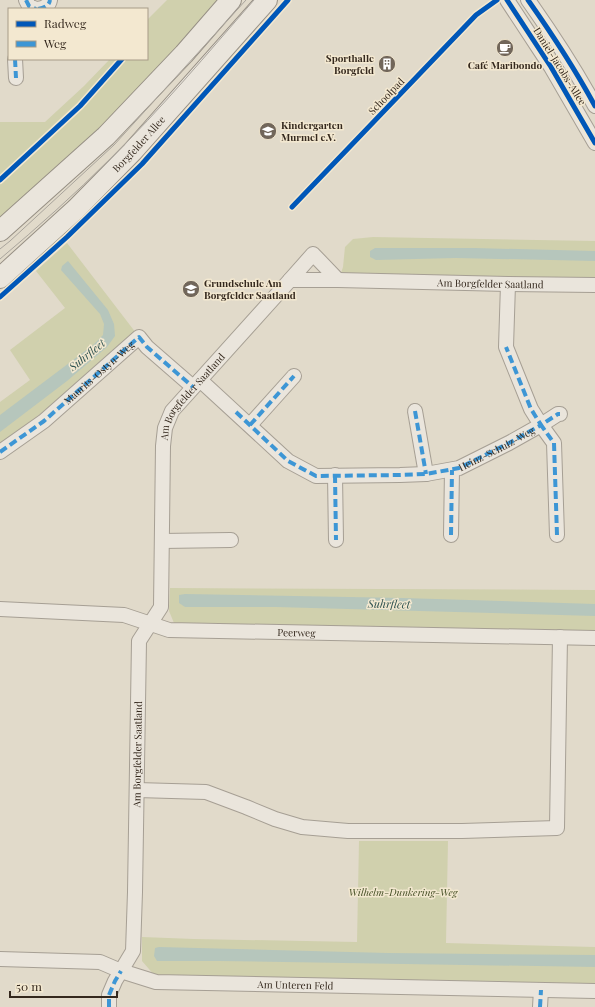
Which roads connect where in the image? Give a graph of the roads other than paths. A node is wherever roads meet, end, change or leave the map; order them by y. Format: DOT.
graph roads {
  1 [pos="50,0"];
  2 [pos="231,0"];
  3 [pos="267,0"];
  4 [pos="508,0"];
  5 [pos="528,0"];
  6 [pos="31,7"];
  7 [pos="15,60"];
  8 [pos="16,78"];
  9 [pos="595,106"];
  10 [pos="595,143"];
  11 [pos="0,230"];
  12 [pos="0,278"];
  13 [pos="290,280"];
  14 [pos="338,280"];
  15 [pos="508,284"];
  16 [pos="595,285"];
  17 [pos="294,376"];
  18 [pos="197,383"];
  19 [pos="415,410"];
  20 [pos="560,414"];
  21 [pos="250,425"];
  22 [pos="541,425"];
  23 [pos="0,452"];
  24 [pos="452,470"];
  25 [pos="426,474"];
  26 [pos="335,476"];
  27 [pos="557,534"];
  28 [pos="451,535"];
  29 [pos="231,540"];
  30 [pos="336,540"];
  31 [pos="162,541"];
  32 [pos="0,609"];
  33 [pos="150,623"];
  34 [pos="560,637"];
  35 [pos="595,638"];
  36 [pos="137,790"];
  37 [pos="0,959"];
  38 [pos="121,971"];
  39 [pos="540,990"];
  40 [pos="595,991"];
  41 [pos="109,1007"];
  42 [pos="540,1007"];
  1 -- 6 [label="street"];
  2 -- 11 [label="main road"];
  3 -- 12 [label="main road, Borgfelder Allee"];
  4 -- 10 [label="street, Daniel-Jacobs-Allee"];
  5 -- 9 [label="street, Daniel-Jacobs-Allee"];
  7 -- 8 [label="street"];
  13 -- 14 [label="street, Am Borgfelder Saatland"];
  13 -- 14 [label="street, Am Borgfelder Saatland"];
  13 -- 18 [label="street, Am Borgfelder Saatland"];
  14 -- 15 [label="street, Am Borgfelder Saatland"];
  15 -- 16 [label="street, Am Borgfelder Saatland"];
  15 -- 22 [label="street, Heinz-Schulz-Weg"];
  17 -- 21 [label="street"];
  18 -- 21 [label="street, Heinz-Schulz-Weg"];
  18 -- 23 [label="street, Maurits-Ostyn-Weg"];
  18 -- 31 [label="street, Am Borgfelder Saatland"];
  19 -- 25 [label="street"];
  20 -- 22 [label="street, Heinz-Schulz-Weg"];
  21 -- 26 [label="street, Heinz-Schulz-Weg"];
  22 -- 24 [label="street, Heinz-Schulz-Weg"];
  22 -- 27 [label="street, Heinz-Schulz-Weg"];
  24 -- 25 [label="street, Heinz-Schulz-Weg"];
  24 -- 28 [label="street, Heinz-Schulz-Weg"];
  25 -- 26 [label="street, Heinz-Schulz-Weg"];
  26 -- 30 [label="street"];
  29 -- 31 [label="street"];
  31 -- 33 [label="street, Am Borgfelder Saatland"];
  32 -- 33 [label="street, Peerweg"];
  33 -- 34 [label="street, Peerweg"];
  33 -- 36 [label="street, Am Borgfelder Saatland"];
  34 -- 35 [label="street, Peerweg"];
  34 -- 36 [label="street"];
  36 -- 38 [label="street, Am Borgfelder Saatland"];
  37 -- 38 [label="street, Am Unteren Feld"];
  38 -- 39 [label="street, Am Unteren Feld"];
  38 -- 41 [label="street, Am Borgfelder Saatland"];
  39 -- 40 [label="street, Am Unteren Feld"];
  39 -- 42 [label="street"];
}
